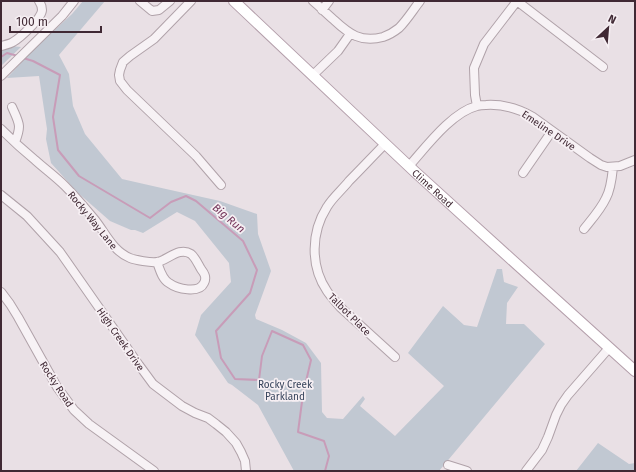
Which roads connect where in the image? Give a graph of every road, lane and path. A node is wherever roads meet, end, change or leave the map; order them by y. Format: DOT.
graph roads {
  1 [pos="39,1"];
  2 [pos="140,1"];
  3 [pos="170,1"];
  4 [pos="191,1"];
  5 [pos="234,1"];
  6 [pos="313,1"];
  7 [pos="329,1"];
  8 [pos="420,1"];
  9 [pos="517,1"];
  10 [pos="71,2"];
  11 [pos="322,10"];
  12 [pos="350,34"];
  13 [pos="1,46"];
  14 [pos="603,67"];
  15 [pos="313,75"];
  16 [pos="1,76"];
  17 [pos="477,106"];
  18 [pos="12,107"];
  19 [pos="1,130"];
  20 [pos="552,131"];
  21 [pos="15,142"];
  22 [pos="385,144"];
  23 [pos="635,160"];
  24 [pos="409,166"];
  25 [pos="613,167"];
  26 [pos="523,172"];
  27 [pos="222,185"];
  28 [pos="1,195"];
  29 [pos="584,229"];
  30 [pos="157,262"];
  31 [pos="1,292"];
  32 [pos="609,348"];
  33 [pos="395,357"];
  34 [pos="635,372"];
  35 [pos="448,465"];
  36 [pos="154,471"];
  37 [pos="246,471"];
  38 [pos="467,471"];
  39 [pos="526,471"];
  1 -- 13 [label="street"];
  2 -- 3 [label="street"];
  4 -- 27 [label="street"];
  5 -- 15 [label="main road, Clime Road"];
  6 -- 11 [label="street"];
  7 -- 11 [label="street"];
  8 -- 12 [label="street"];
  9 -- 14 [label="street"];
  9 -- 17 [label="street"];
  10 -- 16 [label="street"];
  11 -- 12 [label="street"];
  12 -- 15 [label="street"];
  15 -- 22 [label="main road, Clime Road"];
  17 -- 20 [label="street, Emeline Drive"];
  17 -- 24 [label="street, Emeline Drive"];
  18 -- 21 [label="street"];
  19 -- 21 [label="street, Rocky Way Lane"];
  20 -- 25 [label="street, Emeline Drive"];
  20 -- 26 [label="street"];
  21 -- 30 [label="street, Rocky Way Lane"];
  22 -- 24 [label="main road, Clime Road"];
  22 -- 33 [label="street, Talbot Place"];
  23 -- 25 [label="street"];
  24 -- 32 [label="main road, Clime Road"];
  25 -- 29 [label="street"];
  28 -- 37 [label="street, High Creek Drive"];
  30 -- 30 [label="street"];
  31 -- 36 [label="street, Rocky Road"];
  32 -- 34 [label="main road, Clime Road"];
  32 -- 39 [label="street"];
  35 -- 38 [label="street"];
}
